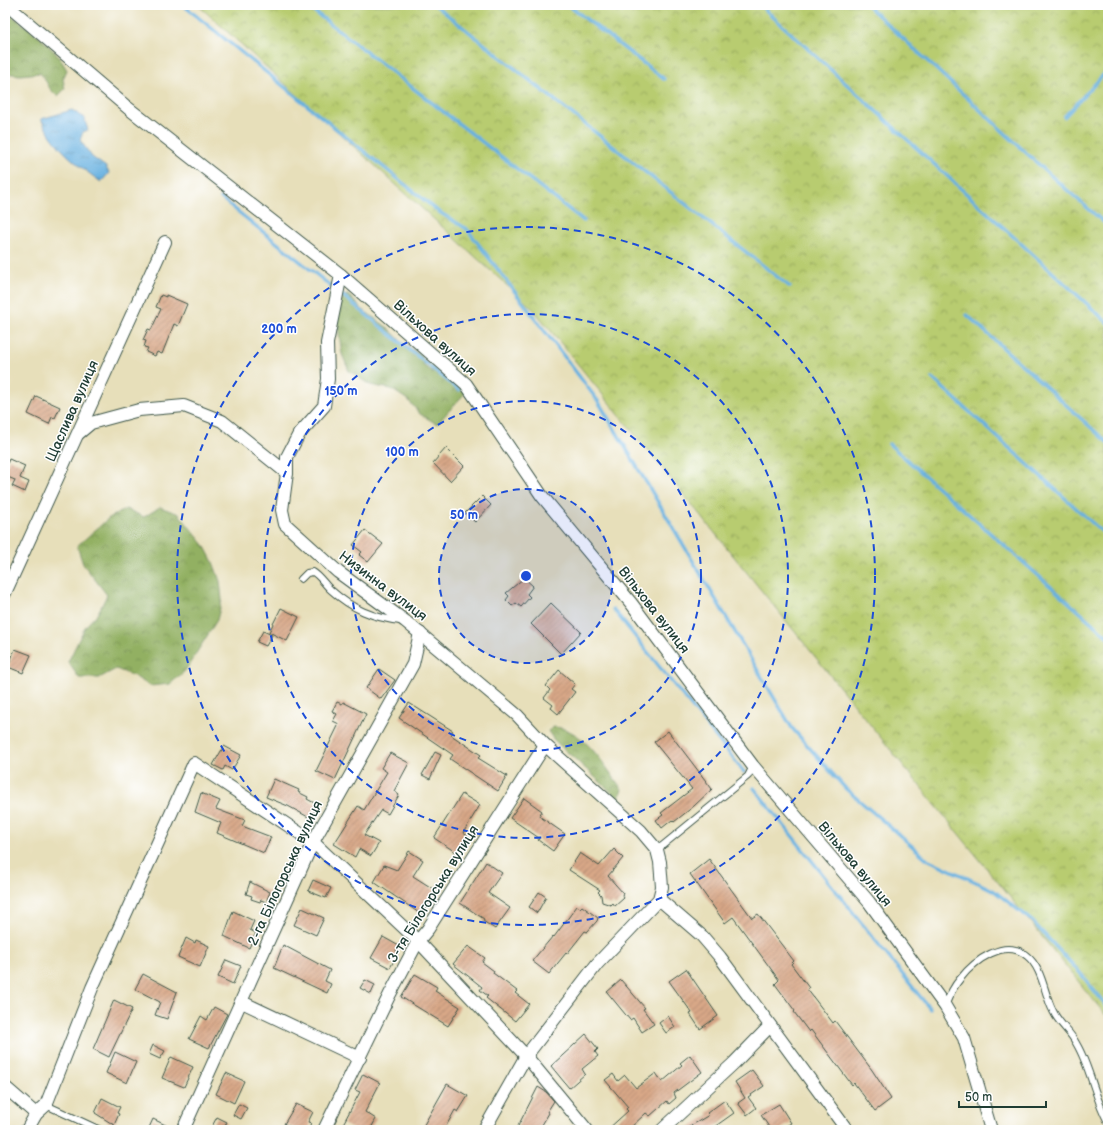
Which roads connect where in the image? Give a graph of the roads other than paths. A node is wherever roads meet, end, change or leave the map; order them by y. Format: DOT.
graph roads {
  1 [pos="7,5"];
  2 [pos="165,242"];
  3 [pos="341,275"];
  4 [pos="78,434"];
  5 [pos="287,473"];
  6 [pos="301,579"];
  7 [pos="5,593"];
  8 [pos="405,621"];
  9 [pos="420,633"];
  10 [pos="546,745"];
  11 [pos="753,766"];
  12 [pos="313,842"];
  13 [pos="657,850"];
  14 [pos="659,899"];
  15 [pos="418,940"];
  16 [pos="242,1002"];
  17 [pos="945,1006"];
  18 [pos="770,1026"];
  19 [pos="526,1056"];
  20 [pos="360,1058"];
  21 [pos="5,1086"];
  22 [pos="46,1105"];
  23 [pos="36,1114"];
  24 [pos="1108,1122"];
  25 [pos="27,1130"];
  26 [pos="100,1130"];
  27 [pos="183,1130"];
  28 [pos="324,1130"];
  29 [pos="484,1130"];
  30 [pos="587,1130"];
  31 [pos="662,1130"];
  32 [pos="847,1130"];
  33 [pos="991,1130"];
  1 -- 3 [label="street, Вільхова вулиця"];
  2 -- 4 [label="street, Щаслива вулиця"];
  3 -- 5 [label="street, Низинна вулиця"];
  3 -- 11 [label="street, Вільхова вулиця"];
  4 -- 5 [label="street"];
  4 -- 7 [label="street, Щаслива вулиця"];
  5 -- 8 [label="street, Низинна вулиця"];
  6 -- 8 [label="lane"];
  8 -- 9 [label="street, Низинна вулиця"];
  9 -- 10 [label="street, Низинна вулиця"];
  9 -- 12 [label="street, 2-га Білогорська вулиця"];
  10 -- 13 [label="street, Низинна вулиця"];
  10 -- 15 [label="street, 3-тя Білогорська вулиця"];
  11 -- 13 [label="lane"];
  11 -- 17 [label="street, Вільхова вулиця"];
  12 -- 15 [label="street"];
  12 -- 16 [label="street, 2-га Білогорська вулиця"];
  12 -- 22 [label="street"];
  13 -- 14 [label="street"];
  14 -- 18 [label="street"];
  14 -- 19 [label="street"];
  15 -- 19 [label="street"];
  15 -- 20 [label="street, 3-тя Білогорська вулиця"];
  16 -- 20 [label="street"];
  16 -- 27 [label="street, 2-га Білогорська вулиця"];
  17 -- 24 [label="lane"];
  17 -- 33 [label="street, Вільхова вулиця"];
  18 -- 31 [label="street"];
  18 -- 32 [label="street"];
  19 -- 29 [label="street"];
  19 -- 30 [label="street"];
  20 -- 28 [label="street, 3-тя Білогорська вулиця"];
  21 -- 23 [label="street"];
  22 -- 23 [label="street"];
  22 -- 26 [label="lane"];
  23 -- 25 [label="street"];
}
